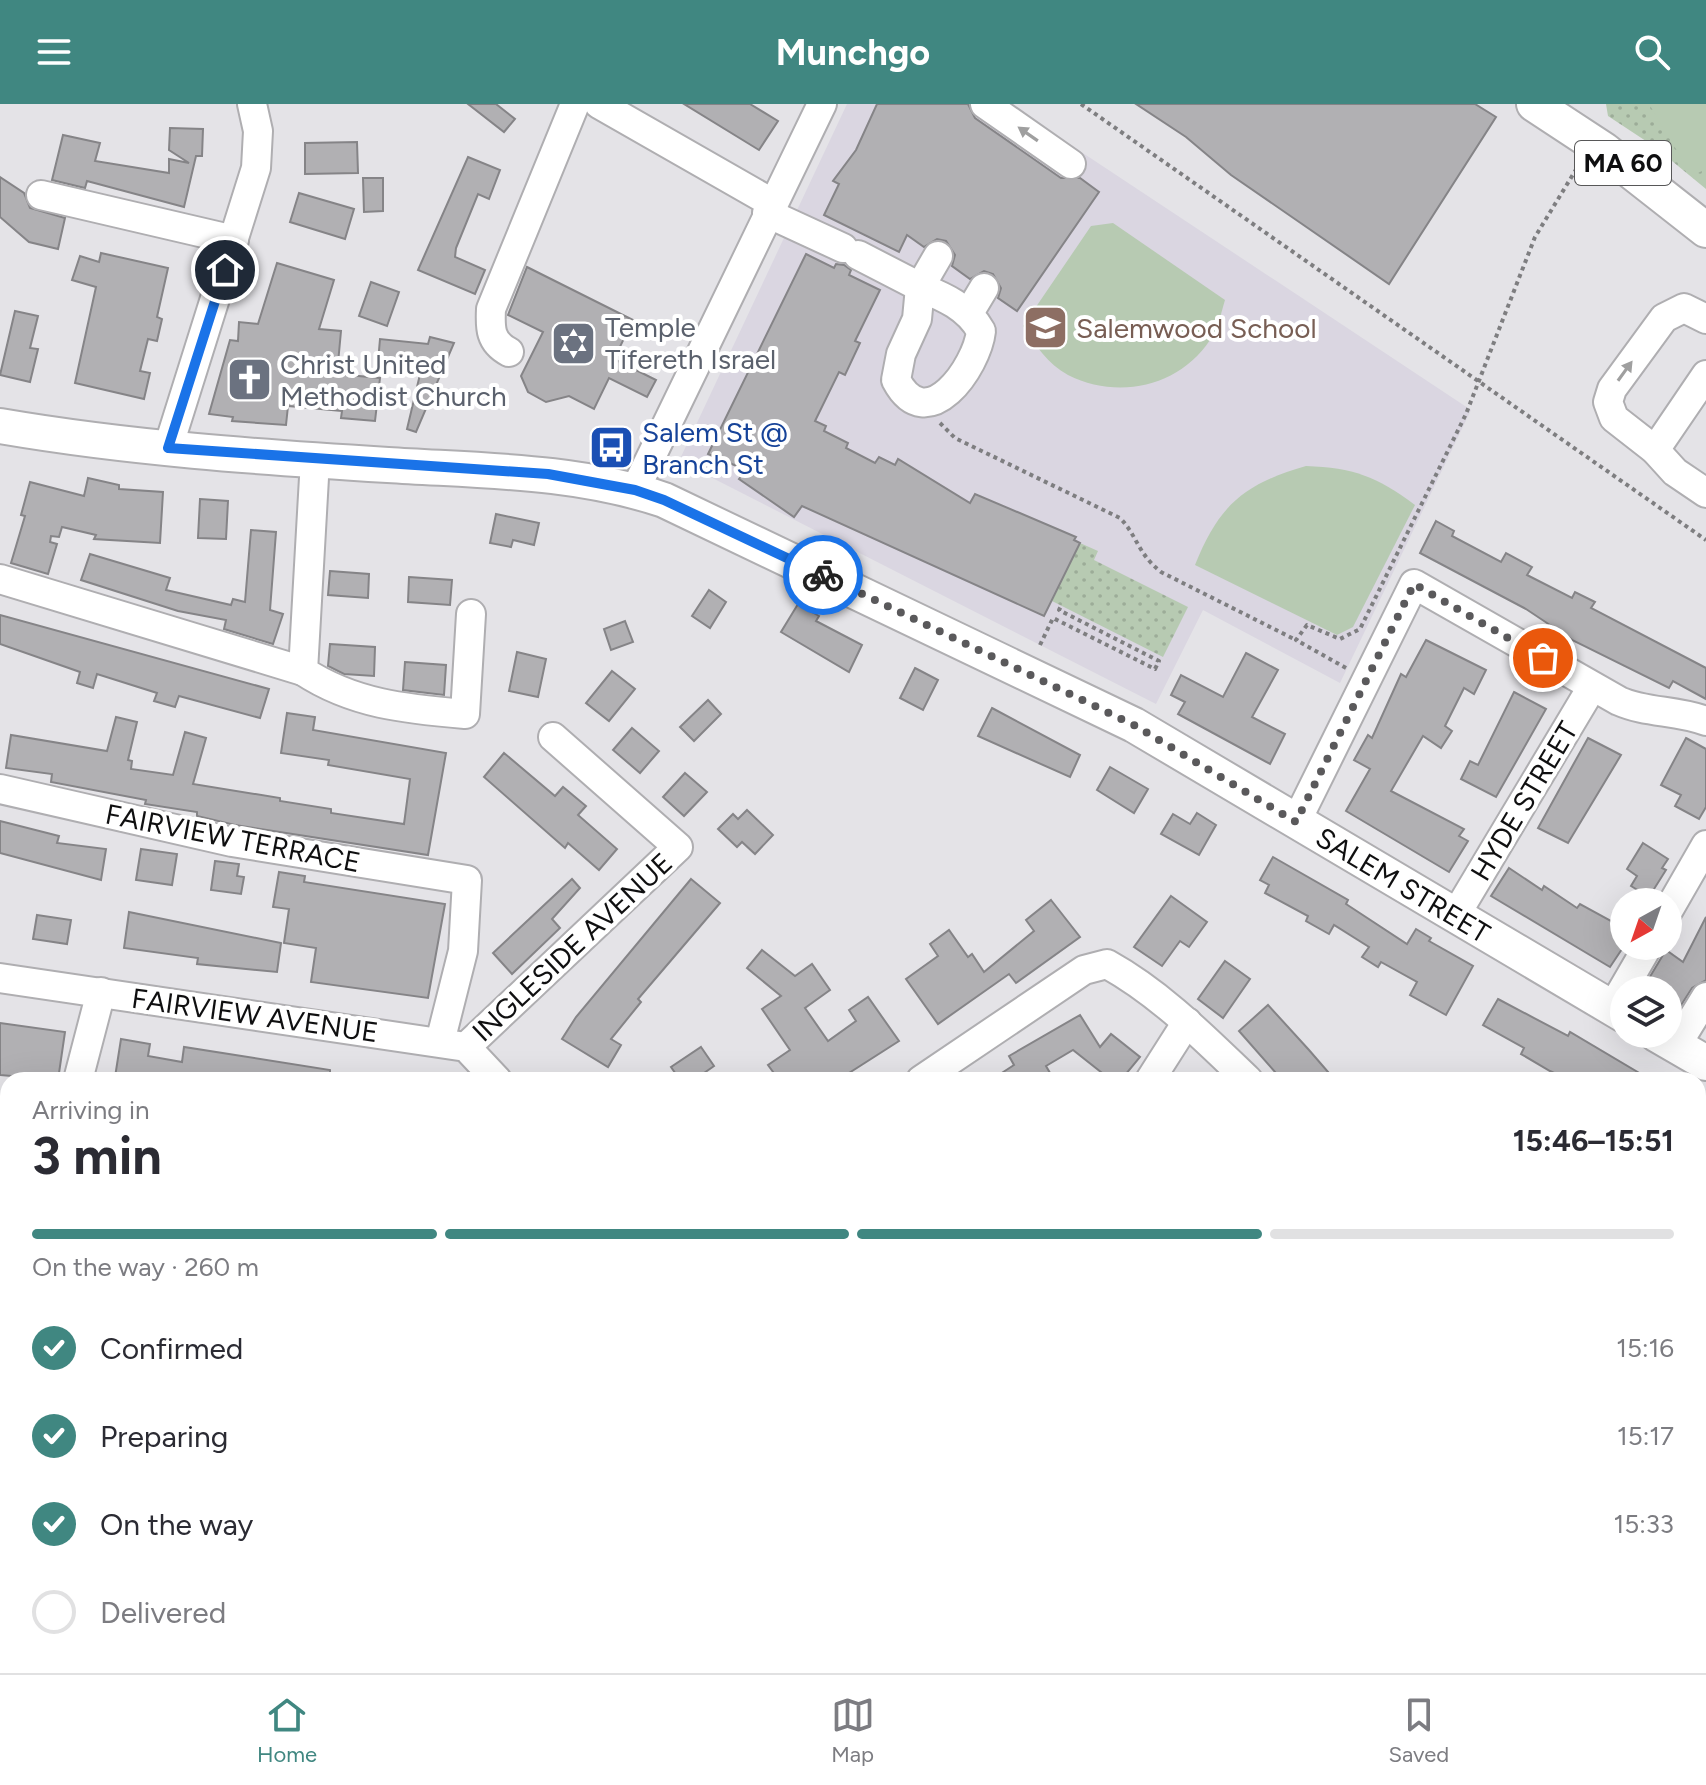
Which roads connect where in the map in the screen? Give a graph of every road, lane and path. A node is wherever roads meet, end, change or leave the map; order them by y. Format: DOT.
graph roads {
  1 [pos="252,104"];
  2 [pos="575,104"];
  3 [pos="599,104"];
  4 [pos="822,104"];
  5 [pos="985,104"];
  6 [pos="1081,104"];
  7 [pos="1538,105"];
  8 [pos="1593,143"];
  9 [pos="1072,162"];
  10 [pos="41,195"];
  11 [pos="770,208"];
  12 [pos="1706,230"];
  13 [pos="234,240"];
  14 [pos="938,256"];
  15 [pos="920,287"];
  16 [pos="984,288"];
  17 [pos="969,313"];
  18 [pos="1706,319"];
  19 [pos="509,352"];
  20 [pos="1706,375"];
  21 [pos="1479,384"];
  22 [pos="933,403"];
  23 [pos="1,431"];
  24 [pos="168,448"];
  25 [pos="1655,450"];
  26 [pos="315,460"];
  27 [pos="635,490"];
  28 [pos="1706,493"];
  29 [pos="1706,540"];
  30 [pos="0,579"];
  31 [pos="1061,606"];
  32 [pos="471,614"];
  33 [pos="1296,640"];
  34 [pos="1040,645"];
  35 [pos="303,671"];
  36 [pos="1367,679"];
  37 [pos="1592,687"];
  38 [pos="1706,721"];
  39 [pos="553,737"];
  40 [pos="0,789"];
  41 [pos="1296,822"];
  42 [pos="1706,845"];
  43 [pos="1681,888"];
  44 [pos="1455,916"];
  45 [pos="0,978"];
  46 [pos="101,992"];
  47 [pos="1706,997"];
  48 [pos="1610,1007"];
  49 [pos="1187,1022"];
  50 [pos="1682,1023"];
  51 [pos="453,1044"];
  52 [pos="1680,1048"];
  53 [pos="1706,1063"];
  54 [pos="80,1072"];
  55 [pos="487,1072"];
  56 [pos="933,1072"];
  57 [pos="1155,1072"];
  58 [pos="1240,1072"];
  1 -- 13 [label="street"];
  2 -- 19 [label="street"];
  3 -- 11 [label="street"];
  4 -- 11 [label="street"];
  9 -- 5 [label="street, one-way"];
  6 -- 21 [label="path"];
  7 -- 8 [label="main road, MA 60"];
  8 -- 12 [label="main road, MA 60"];
  8 -- 21 [label="path"];
  10 -- 13 [label="street"];
  11 -- 15 [label="street"];
  11 -- 27 [label="street"];
  13 -- 24 [label="street"];
  14 -- 15 [label="street"];
  15 -- 17 [label="street"];
  15 -- 22 [label="street"];
  16 -- 17 [label="street"];
  17 -- 22 [label="street"];
  25 -- 18 [label="street, one-way"];
  20 -- 25 [label="street"];
  21 -- 29 [label="path"];
  21 -- 33 [label="path"];
  22 -- 33 [label="path"];
  23 -- 24 [label="main road, SALEM STREET"];
  24 -- 26 [label="main road, SALEM STREET"];
  25 -- 28 [label="street"];
  26 -- 27 [label="main road, SALEM STREET"];
  26 -- 35 [label="street"];
  27 -- 41 [label="main road, SALEM STREET"];
  30 -- 35 [label="street"];
  31 -- 34 [label="path"];
  32 -- 35 [label="street"];
  33 -- 36 [label="path"];
  36 -- 37 [label="street"];
  36 -- 41 [label="street"];
  37 -- 38 [label="street"];
  37 -- 44 [label="street, HYDE STREET"];
  39 -- 51 [label="street, INGLESIDE AVENUE"];
  40 -- 51 [label="street, FAIRVIEW TERRACE"];
  41 -- 44 [label="main road, SALEM STREET"];
  42 -- 43 [label="street"];
  44 -- 48 [label="main road, SALEM STREET"];
  45 -- 46 [label="street, FAIRVIEW AVENUE"];
  46 -- 51 [label="street, FAIRVIEW AVENUE"];
  46 -- 54 [label="street"];
  47 -- 50 [label="street"];
  49 -- 56 [label="street"];
  49 -- 57 [label="street"];
  49 -- 58 [label="street"];
  51 -- 55 [label="street"];
  52 -- 53 [label="main road"];
}
